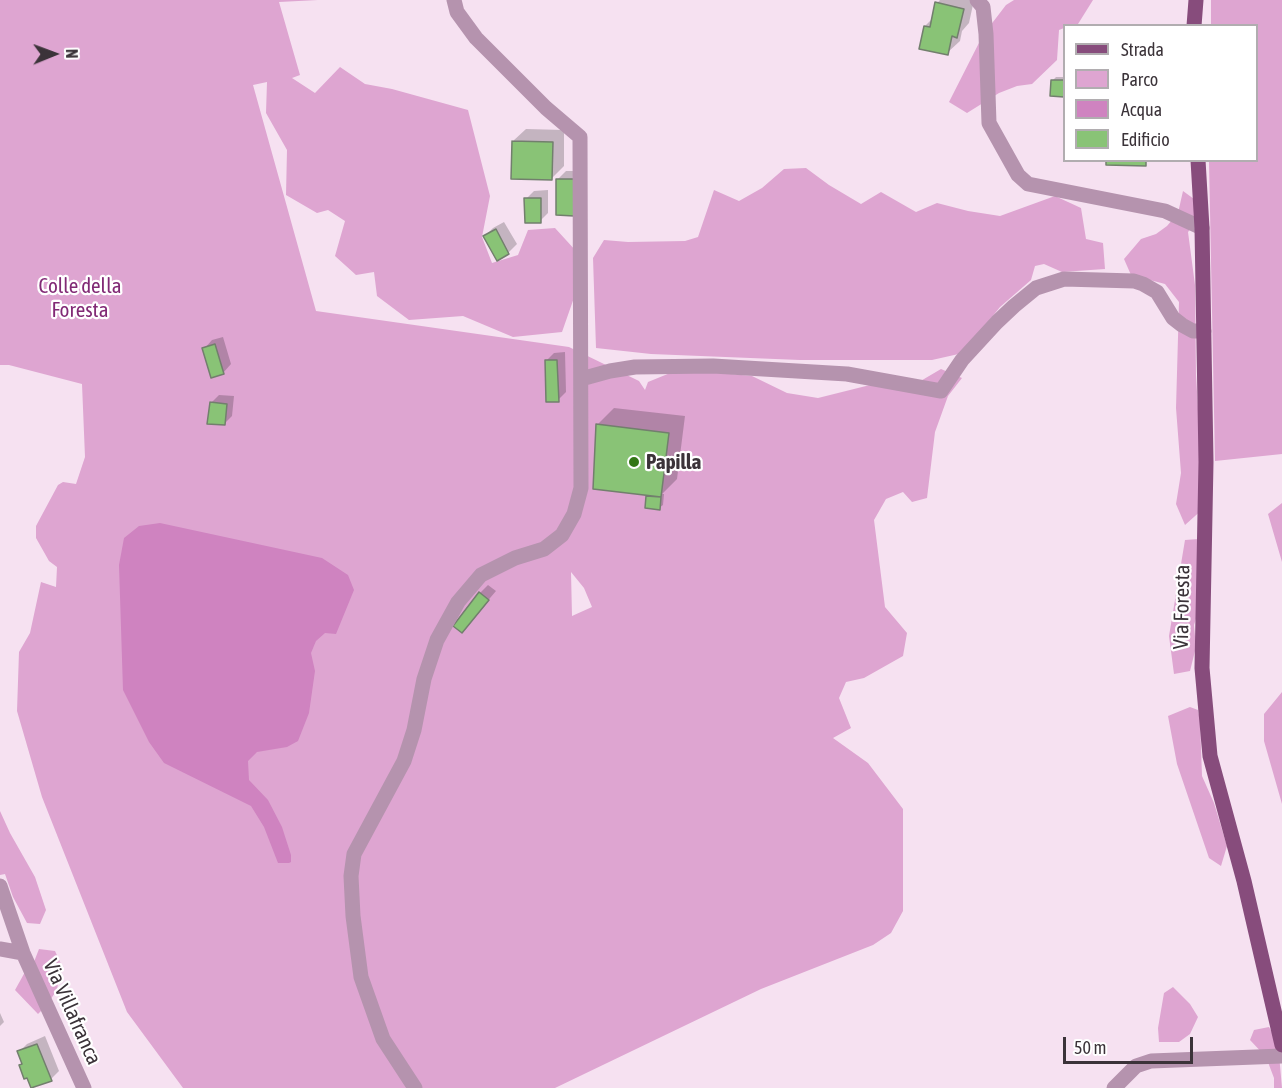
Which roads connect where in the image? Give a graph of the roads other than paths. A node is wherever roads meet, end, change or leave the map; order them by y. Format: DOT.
graph roads {
  1 [pos="454,0"];
  2 [pos="977,0"];
  3 [pos="1196,0"];
  4 [pos="1194,24"];
  5 [pos="1198,162"];
  6 [pos="1202,228"];
  7 [pos="1204,331"];
  8 [pos="581,379"];
  9 [pos="0,886"];
  10 [pos="0,949"];
  11 [pos="23,953"];
  12 [pos="1282,1045"];
  13 [pos="1282,1056"];
  14 [pos="84,1088"];
  15 [pos="415,1088"];
  16 [pos="1114,1088"];
  1 -- 8 [label="street"];
  2 -- 6 [label="street"];
  3 -- 4 [label="main road"];
  5 -- 6 [label="main road, Via Foresta"];
  6 -- 7 [label="main road, Via Foresta"];
  7 -- 8 [label="street"];
  7 -- 12 [label="main road, Via Foresta"];
  8 -- 15 [label="street"];
  9 -- 11 [label="street, Via Villafranca"];
  10 -- 11 [label="street"];
  11 -- 14 [label="street, Via Villafranca"];
  13 -- 16 [label="street"];
}
